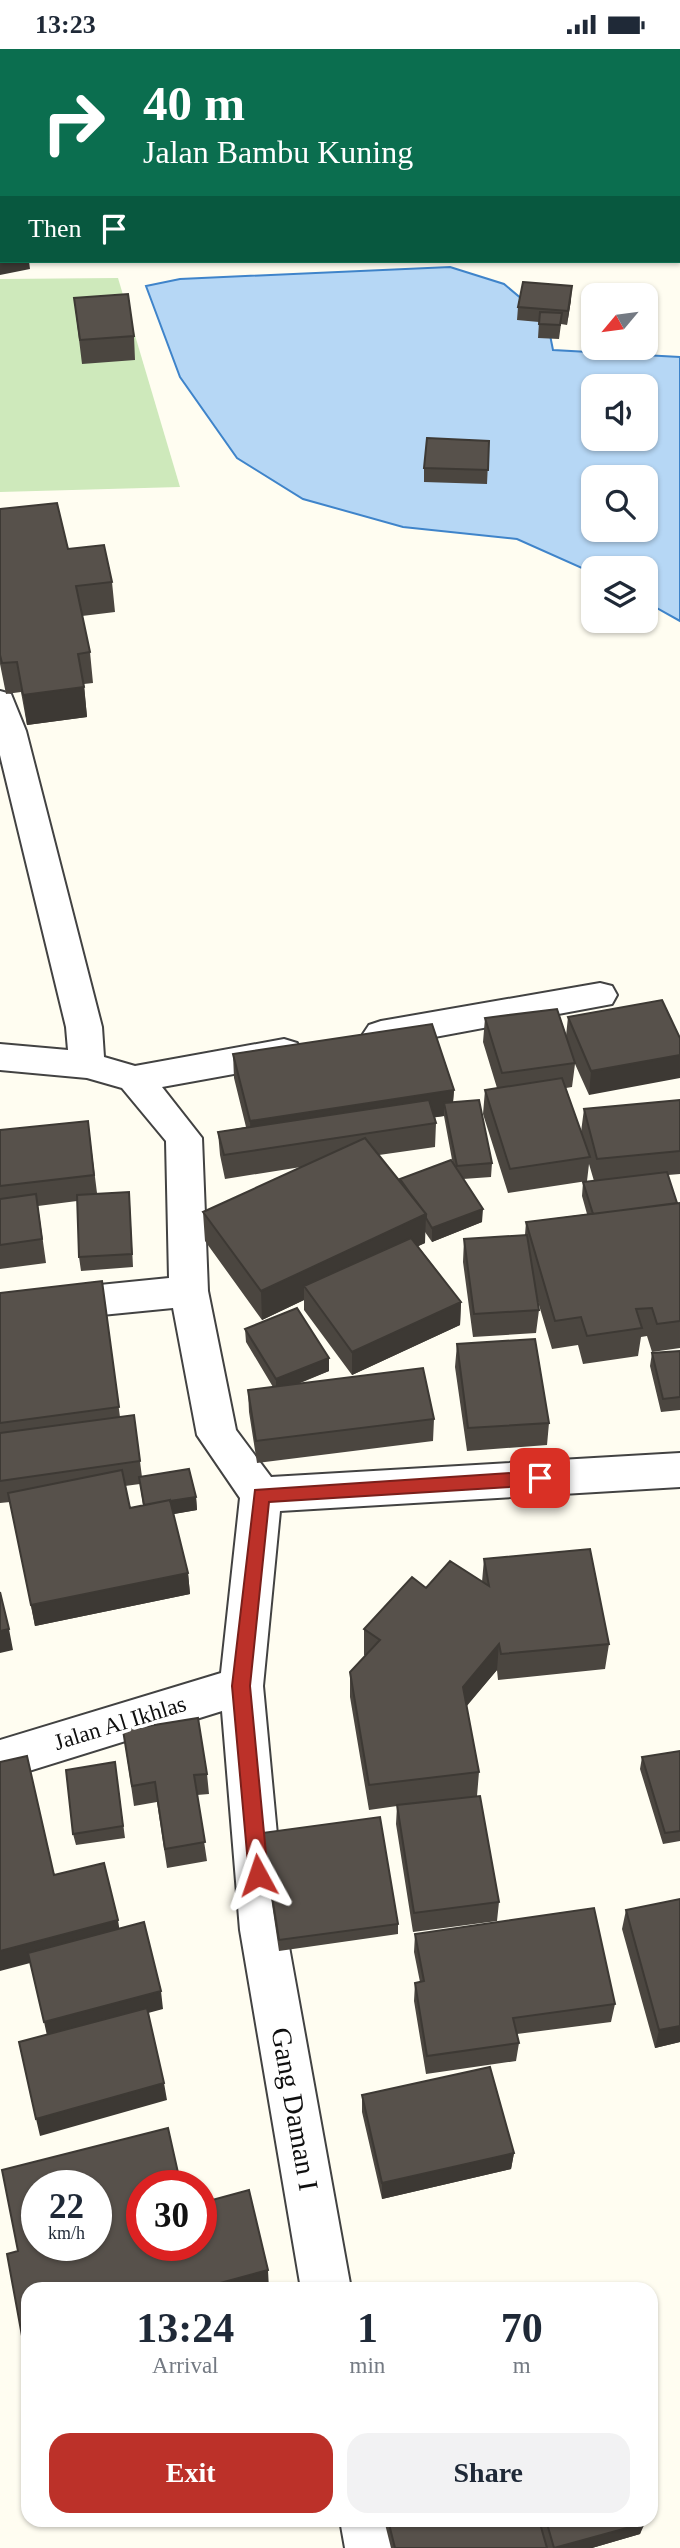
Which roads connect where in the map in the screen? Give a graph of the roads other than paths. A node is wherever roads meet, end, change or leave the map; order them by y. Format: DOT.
graph roads {
  1 [pos="0,701"];
  2 [pos="600,995"];
  3 [pos="354,1039"];
  4 [pos="313,1047"];
  5 [pos="0,1058"];
  6 [pos="87,1065"];
  7 [pos="135,1079"];
  8 [pos="188,1291"];
  9 [pos="0,1310"];
  10 [pos="680,1470"];
  11 [pos="261,1495"];
  12 [pos="241,1686"];
  13 [pos="0,1760"];
  14 [pos="325,2282"];
  15 [pos="368,2527"];
  16 [pos="372,2548"];
  1 -- 6 [label="street"];
  2 -- 3 [label="street"];
  4 -- 7 [label="street"];
  5 -- 6 [label="street"];
  6 -- 7 [label="street"];
  7 -- 8 [label="street"];
  8 -- 9 [label="street"];
  8 -- 11 [label="street"];
  10 -- 11 [label="street"];
  11 -- 12 [label="street, Gang Daman I"];
  12 -- 13 [label="street, Jalan Al Ikhlas"];
  12 -- 14 [label="street, Gang Daman I"];
  15 -- 16 [label="street"];
}
